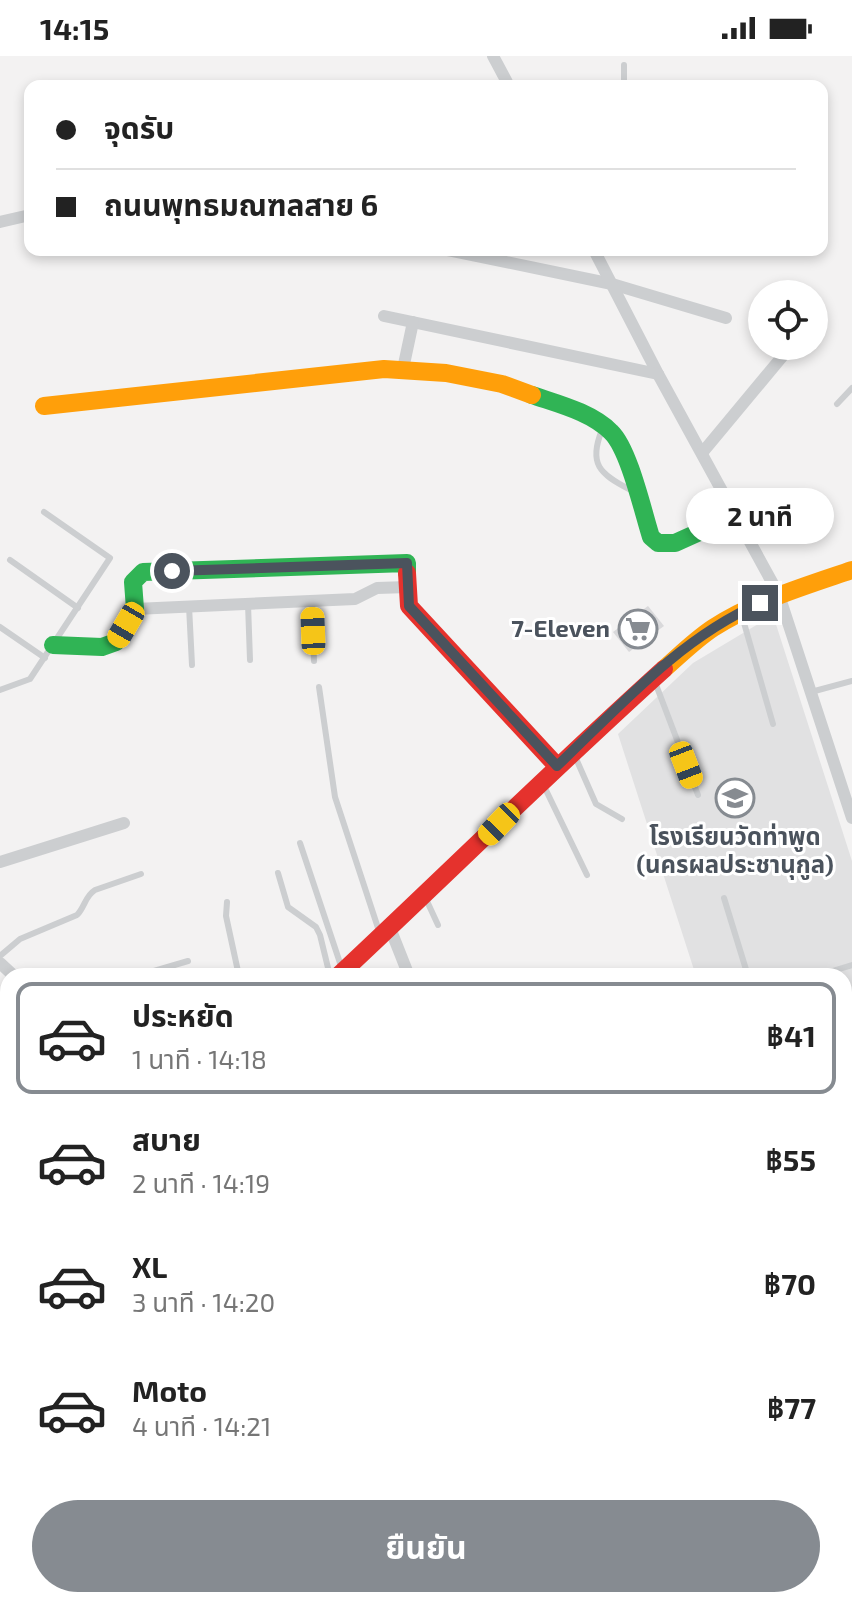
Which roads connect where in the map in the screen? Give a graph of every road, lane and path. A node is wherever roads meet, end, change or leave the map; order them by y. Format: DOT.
graph roads {
  1 [pos="493,56"];
  2 [pos="624,65"];
  3 [pos="506,80"];
  4 [pos="624,80"];
  5 [pos="24,216"];
  6 [pos="0,222"];
  7 [pos="477,256"];
  8 [pos="597,256"];
  9 [pos="612,284"];
  10 [pos="384,316"];
  11 [pos="726,318"];
  12 [pos="413,322"];
  13 [pos="779,360"];
  14 [pos="403,369"];
  15 [pos="658,374"];
  16 [pos="852,388"];
  17 [pos="837,404"];
  18 [pos="44,406"];
  19 [pos="604,425"];
  20 [pos="702,453"];
  21 [pos="636,492"];
  22 [pos="44,512"];
  23 [pos="737,515"];
  24 [pos="10,560"];
  25 [pos="851,574"];
  26 [pos="408,587"];
  27 [pos="779,595"];
  28 [pos="312,601"];
  29 [pos="248,604"];
  30 [pos="189,606"];
  31 [pos="78,608"];
  32 [pos="135,609"];
  33 [pos="741,612"];
  34 [pos="0,627"];
  35 [pos="49,652"];
  36 [pos="250,660"];
  37 [pos="314,661"];
  38 [pos="192,665"];
  39 [pos="653,676"];
  40 [pos="852,681"];
  41 [pos="319,687"];
  42 [pos="0,690"];
  43 [pos="811,692"];
  44 [pos="773,724"];
  45 [pos="573,751"];
  46 [pos="557,766"];
  47 [pos="541,781"];
  48 [pos="698,795"];
  49 [pos="852,818"];
  50 [pos="622,819"];
  51 [pos="124,823"];
  52 [pos="300,843"];
  53 [pos="0,862"];
  54 [pos="278,873"];
  55 [pos="141,874"];
  56 [pos="587,875"];
  57 [pos="425,895"];
  58 [pos="724,898"];
  59 [pos="227,902"];
  60 [pos="438,925"];
  61 [pos="386,932"];
  62 [pos="0,956"];
  63 [pos="188,961"];
  64 [pos="164,968"];
  65 [pos="237,968"];
  66 [pos="334,968"];
  67 [pos="335,968"];
  68 [pos="345,968"];
  69 [pos="405,968"];
  70 [pos="746,968"];
  1 -- 3 [label="street"];
  2 -- 4 [label="lane"];
  5 -- 6 [label="street"];
  7 -- 9 [label="street"];
  8 -- 9 [label="street"];
  9 -- 11 [label="street"];
  9 -- 15 [label="street"];
  10 -- 12 [label="street"];
  12 -- 14 [label="street"];
  12 -- 15 [label="street"];
  13 -- 20 [label="street"];
  14 -- 18 [label="street"];
  14 -- 19 [label="street"];
  15 -- 20 [label="street"];
  16 -- 17 [label="lane"];
  19 -- 21 [label="street"];
  19 -- 21 [label="lane"];
  20 -- 23 [label="street"];
  21 -- 23 [label="street"];
  22 -- 31 [label="lane"];
  23 -- 27 [label="street"];
  24 -- 31 [label="lane"];
  25 -- 27 [label="street"];
  26 -- 28 [label="street"];
  26 -- 32 [label="street"];
  26 -- 46 [label="street"];
  27 -- 33 [label="street"];
  27 -- 43 [label="street"];
  28 -- 29 [label="street"];
  28 -- 37 [label="lane"];
  29 -- 30 [label="street"];
  29 -- 36 [label="lane"];
  30 -- 32 [label="street"];
  30 -- 38 [label="lane"];
  31 -- 35 [label="lane"];
  32 -- 35 [label="street"];
  33 -- 39 [label="street"];
  33 -- 44 [label="lane"];
  34 -- 35 [label="lane"];
  35 -- 42 [label="lane"];
  39 -- 45 [label="street"];
  39 -- 48 [label="lane"];
  40 -- 43 [label="lane"];
  41 -- 61 [label="lane"];
  43 -- 49 [label="street"];
  45 -- 46 [label="street"];
  45 -- 50 [label="lane"];
  46 -- 47 [label="street"];
  47 -- 56 [label="lane"];
  47 -- 57 [label="street"];
  51 -- 53 [label="street"];
  52 -- 67 [label="lane"];
  54 -- 66 [label="lane"];
  55 -- 62 [label="lane"];
  57 -- 60 [label="lane"];
  57 -- 61 [label="street"];
  58 -- 70 [label="lane"];
  59 -- 65 [label="lane"];
  61 -- 68 [label="street"];
  61 -- 69 [label="street"];
  63 -- 64 [label="lane"];
}
